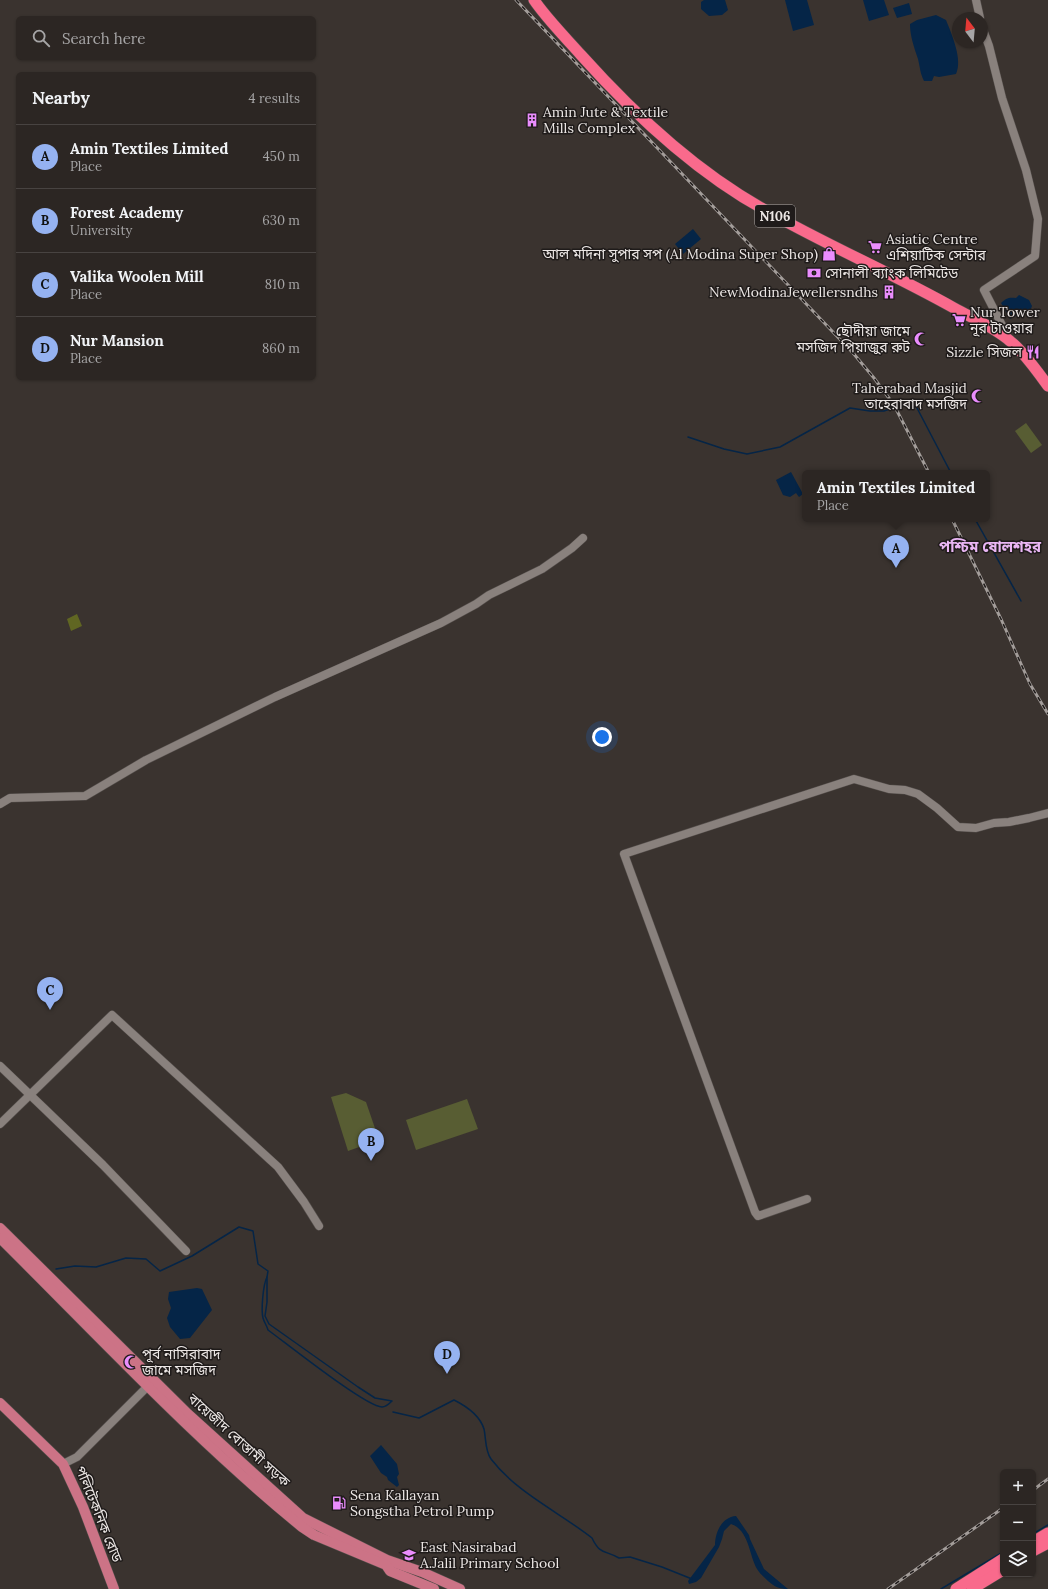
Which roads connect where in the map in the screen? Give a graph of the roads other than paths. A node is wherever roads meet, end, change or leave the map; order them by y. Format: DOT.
graph roads {
  1 [pos="534,0"];
  2 [pos="540,0"];
  3 [pos="976,0"];
  4 [pos="979,12"];
  5 [pos="988,43"];
  6 [pos="1005,331"];
  7 [pos="1048,377"];
  8 [pos="1048,386"];
  9 [pos="583,538"];
  10 [pos="0,804"];
  11 [pos="1048,813"];
  12 [pos="0,1066"];
  13 [pos="30,1095"];
  14 [pos="0,1124"];
  15 [pos="807,1199"];
  16 [pos="319,1226"];
  17 [pos="0,1228"];
  18 [pos="0,1238"];
  19 [pos="186,1251"];
  20 [pos="147,1386"];
  21 [pos="0,1403"];
  22 [pos="63,1464"];
  23 [pos="1048,1533"];
  24 [pos="1048,1537"];
  25 [pos="1035,1541"];
  26 [pos="1048,1542"];
  27 [pos="1036,1544"];
  28 [pos="1036,1548"];
  29 [pos="1000,1561"];
  30 [pos="391,1564"];
  31 [pos="1000,1565"];
  32 [pos="1000,1568"];
  33 [pos="1000,1572"];
  34 [pos="114,1589"];
  35 [pos="434,1589"];
  36 [pos="445,1589"];
  37 [pos="452,1589"];
  38 [pos="460,1589"];
  39 [pos="956,1589"];
  40 [pos="960,1589"];
  41 [pos="966,1589"];
  42 [pos="972,1589"];
  1 -- 8 [label="highway, N106"];
  2 -- 6 [label="highway, N106"];
  3 -- 4 [label="street"];
  5 -- 6 [label="street"];
  6 -- 7 [label="highway, N106"];
  9 -- 10 [label="street"];
  11 -- 15 [label="street"];
  12 -- 13 [label="street"];
  13 -- 14 [label="street"];
  13 -- 16 [label="street"];
  13 -- 19 [label="street"];
  17 -- 30 [label="main road, বায়েজীদ বোস্তামী সড়ক"];
  18 -- 20 [label="main road, বায়েজীদ বোস্তামী সড়ক"];
  20 -- 22 [label="street"];
  20 -- 30 [label="main road, বায়েজীদ বোস্তামী সড়ক"];
  21 -- 22 [label="main road, পলিটেকনিক রোড"];
  22 -- 34 [label="main road, পলিটেকনিক রোড"];
  23 -- 25 [label="highway"];
  24 -- 27 [label="highway"];
  26 -- 28 [label="highway"];
  29 -- 39 [label="highway"];
  30 -- 35 [label="main road, বায়েজীদ বোস্তামী সড়ক"];
  30 -- 36 [label="main road"];
  30 -- 37 [label="main road"];
  30 -- 38 [label="main road, বায়েজীদ বোস্তামী সড়ক"];
  31 -- 40 [label="highway"];
  32 -- 41 [label="highway"];
  33 -- 42 [label="highway"];
}
